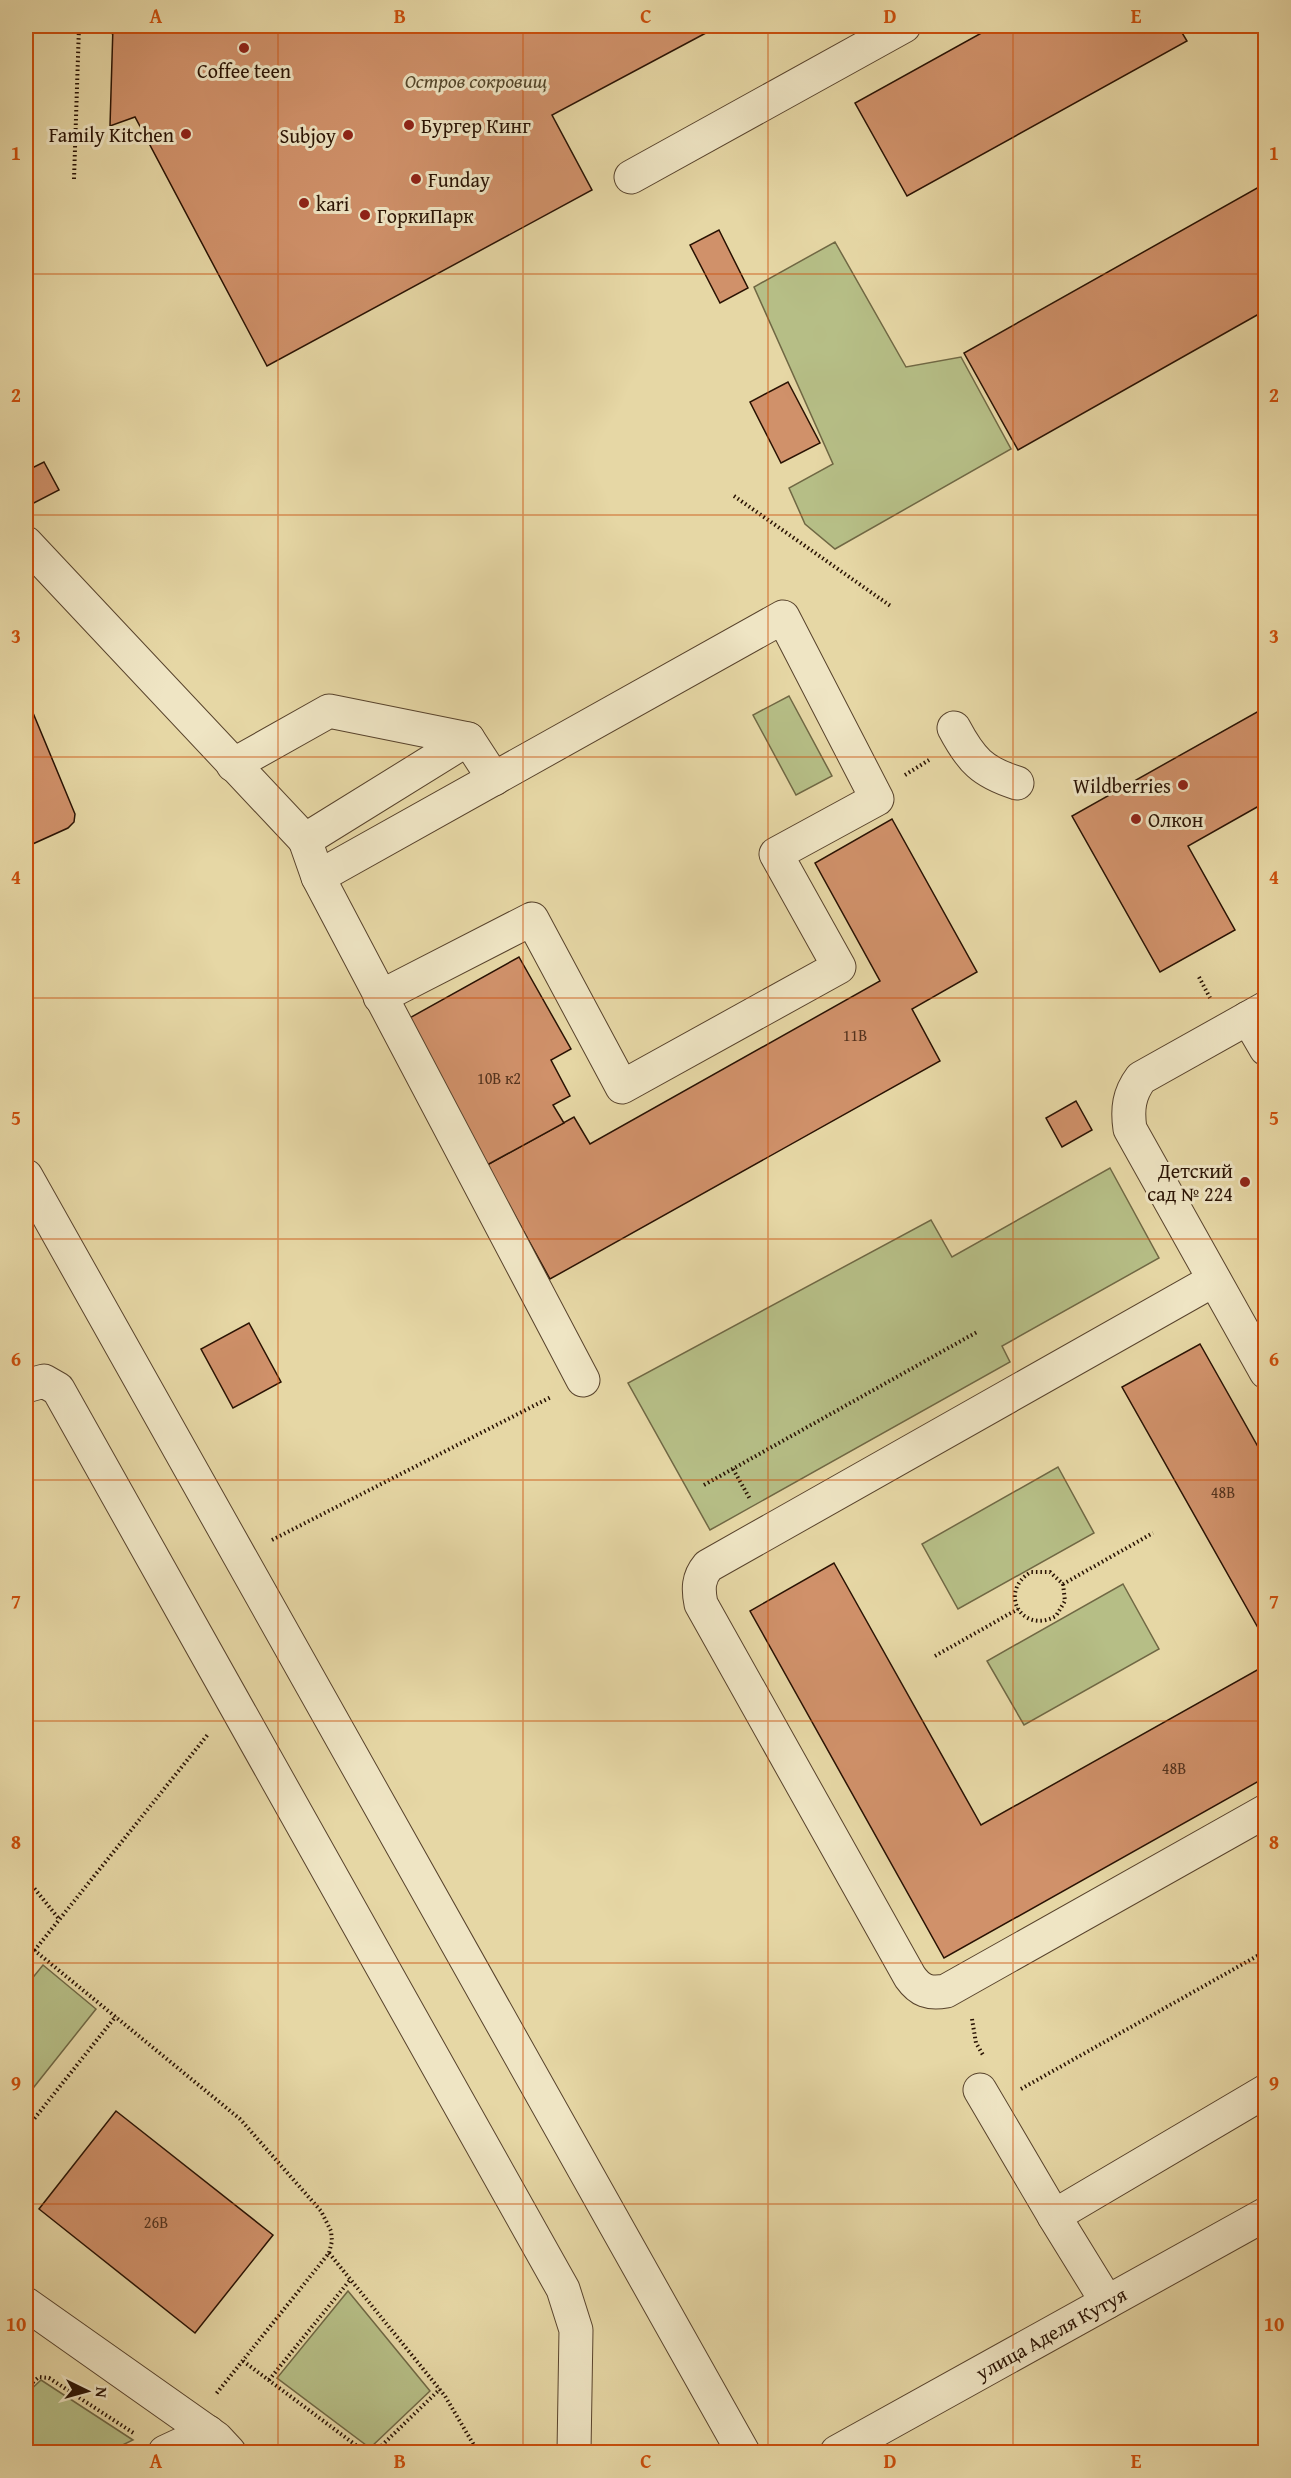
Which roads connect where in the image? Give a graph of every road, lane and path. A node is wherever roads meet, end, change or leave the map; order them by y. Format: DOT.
graph roads {
  1 [pos="79,26"];
  2 [pos="106,26"];
  3 [pos="904,26"];
  4 [pos="112,33"];
  5 [pos="630,177"];
  6 [pos="74,179"];
  7 [pos="734,496"];
  8 [pos="26,543"];
  9 [pos="892,607"];
  10 [pos="958,736"];
  11 [pos="468,739"];
  12 [pos="233,765"];
  13 [pos="494,779"];
  14 [pos="1017,783"];
  15 [pos="877,799"];
  16 [pos="304,840"];
  17 [pos="318,877"];
  18 [pos="380,998"];
  19 [pos="1257,1013"];
  20 [pos="1266,1048"];
  21 [pos="26,1176"];
  22 [pos="1214,1280"];
  23 [pos="976,1332"];
  24 [pos="1266,1372"];
  25 [pos="584,1380"];
  26 [pos="26,1386"];
  27 [pos="733,1469"];
  28 [pos="704,1485"];
  29 [pos="753,1506"];
  30 [pos="1153,1533"];
  31 [pos="239,1556"];
  32 [pos="1063,1584"];
  33 [pos="1018,1609"];
  34 [pos="935,1656"];
  35 [pos="234,1702"];
  36 [pos="1266,1811"];
  37 [pos="26,1878"];
  38 [pos="59,1919"];
  39 [pos="34,1950"];
  40 [pos="1266,1951"];
  41 [pos="26,1961"];
  42 [pos="116,2016"];
  43 [pos="1266,2091"];
  44 [pos="985,2098"];
  45 [pos="26,2129"];
  46 [pos="1266,2214"];
  47 [pos="1054,2216"];
  48 [pos="329,2253"];
  49 [pos="350,2280"];
  50 [pos="1107,2302"];
  51 [pos="26,2304"];
  52 [pos="243,2361"];
  53 [pos="268,2380"];
  54 [pos="26,2388"];
  55 [pos="440,2389"];
  56 [pos="210,2436"];
  57 [pos="155,2446"];
  58 [pos="365,2452"];
  59 [pos="375,2452"];
  60 [pos="477,2452"];
  61 [pos="574,2452"];
  62 [pos="742,2452"];
  63 [pos="837,2452"];
  1 -- 6 [label="path"];
  2 -- 4 [label="path"];
  3 -- 5 [label="street"];
  7 -- 9 [label="path"];
  8 -- 12 [label="street"];
  10 -- 14 [label="street"];
  10 -- 15 [label="path"];
  11 -- 12 [label="street"];
  11 -- 13 [label="street"];
  11 -- 16 [label="street"];
  12 -- 16 [label="street"];
  13 -- 15 [label="street"];
  13 -- 17 [label="street"];
  15 -- 18 [label="street"];
  16 -- 17 [label="street"];
  17 -- 18 [label="street"];
  18 -- 25 [label="street"];
  19 -- 20 [label="street"];
  19 -- 22 [label="street"];
  21 -- 31 [label="street"];
  22 -- 24 [label="street"];
  22 -- 36 [label="street"];
  23 -- 27 [label="path"];
  25 -- 31 [label="path"];
  26 -- 35 [label="street"];
  27 -- 28 [label="path"];
  27 -- 29 [label="path"];
  30 -- 32 [label="path"];
  31 -- 62 [label="street"];
  32 -- 33 [label="path"];
  32 -- 33 [label="path"];
  33 -- 34 [label="path"];
  35 -- 38 [label="path"];
  35 -- 61 [label="street"];
  37 -- 38 [label="path"];
  38 -- 39 [label="path"];
  39 -- 41 [label="path"];
  39 -- 42 [label="path"];
  40 -- 44 [label="path"];
  42 -- 45 [label="path"];
  42 -- 48 [label="path"];
  43 -- 47 [label="street"];
  44 -- 47 [label="street"];
  46 -- 50 [label="street, улица Аделя Кутуя"];
  47 -- 50 [label="street"];
  48 -- 49 [label="path"];
  48 -- 52 [label="path"];
  49 -- 53 [label="path"];
  49 -- 55 [label="path"];
  50 -- 63 [label="street, улица Аделя Кутуя"];
  51 -- 56 [label="street"];
  52 -- 53 [label="path"];
  52 -- 56 [label="path"];
  53 -- 58 [label="path"];
  54 -- 57 [label="path"];
  55 -- 59 [label="path"];
  55 -- 60 [label="path"];
  56 -- 57 [label="street"];
}
